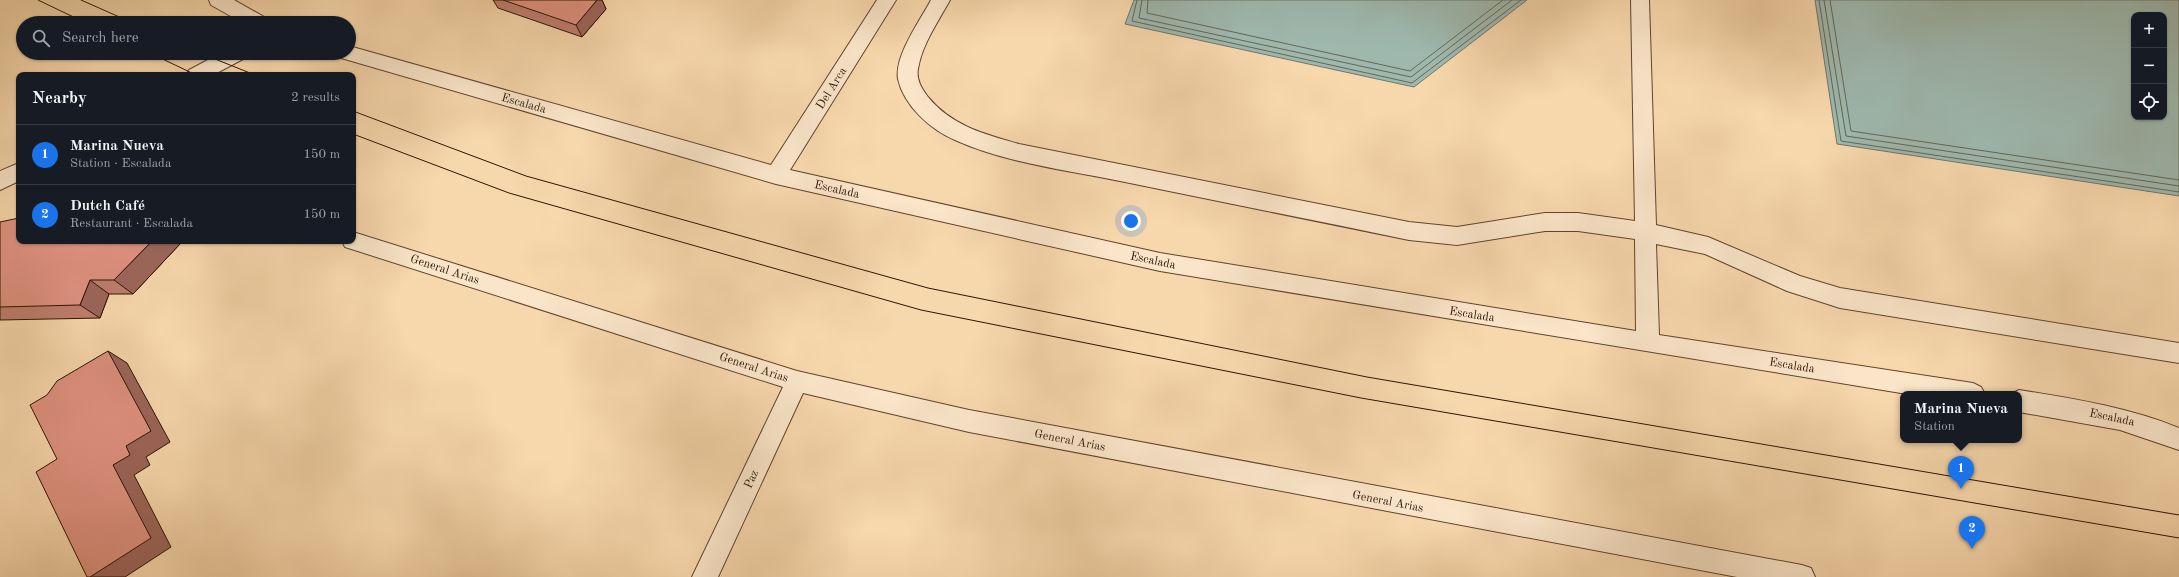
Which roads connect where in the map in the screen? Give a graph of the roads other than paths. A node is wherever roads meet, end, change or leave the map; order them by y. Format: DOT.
graph roads {
  1 [pos="218,0"];
  2 [pos="887,0"];
  3 [pos="941,0"];
  4 [pos="1640,0"];
  5 [pos="247,16"];
  6 [pos="356,55"];
  7 [pos="225,60"];
  8 [pos="202,72"];
  9 [pos="16,173"];
  10 [pos="776,175"];
  11 [pos="0,181"];
  12 [pos="1645,232"];
  13 [pos="356,242"];
  14 [pos="1648,343"];
  15 [pos="2179,353"];
  16 [pos="797,381"];
  17 [pos="1954,391"];
  18 [pos="2022,401"];
  19 [pos="2179,439"];
  20 [pos="705,577"];
  21 [pos="1802,577"];
  1 -- 5 [label="street"];
  2 -- 10 [label="street, Del Arca"];
  3 -- 12 [label="street"];
  4 -- 12 [label="street"];
  6 -- 10 [label="street, Escalada"];
  7 -- 8 [label="street"];
  9 -- 11 [label="street"];
  10 -- 14 [label="street, Escalada"];
  12 -- 14 [label="street"];
  12 -- 15 [label="street"];
  13 -- 16 [label="street, General Arias"];
  14 -- 17 [label="street, Escalada"];
  16 -- 20 [label="street, Paz"];
  16 -- 21 [label="street, General Arias"];
  18 -- 19 [label="street, Escalada"];
}
